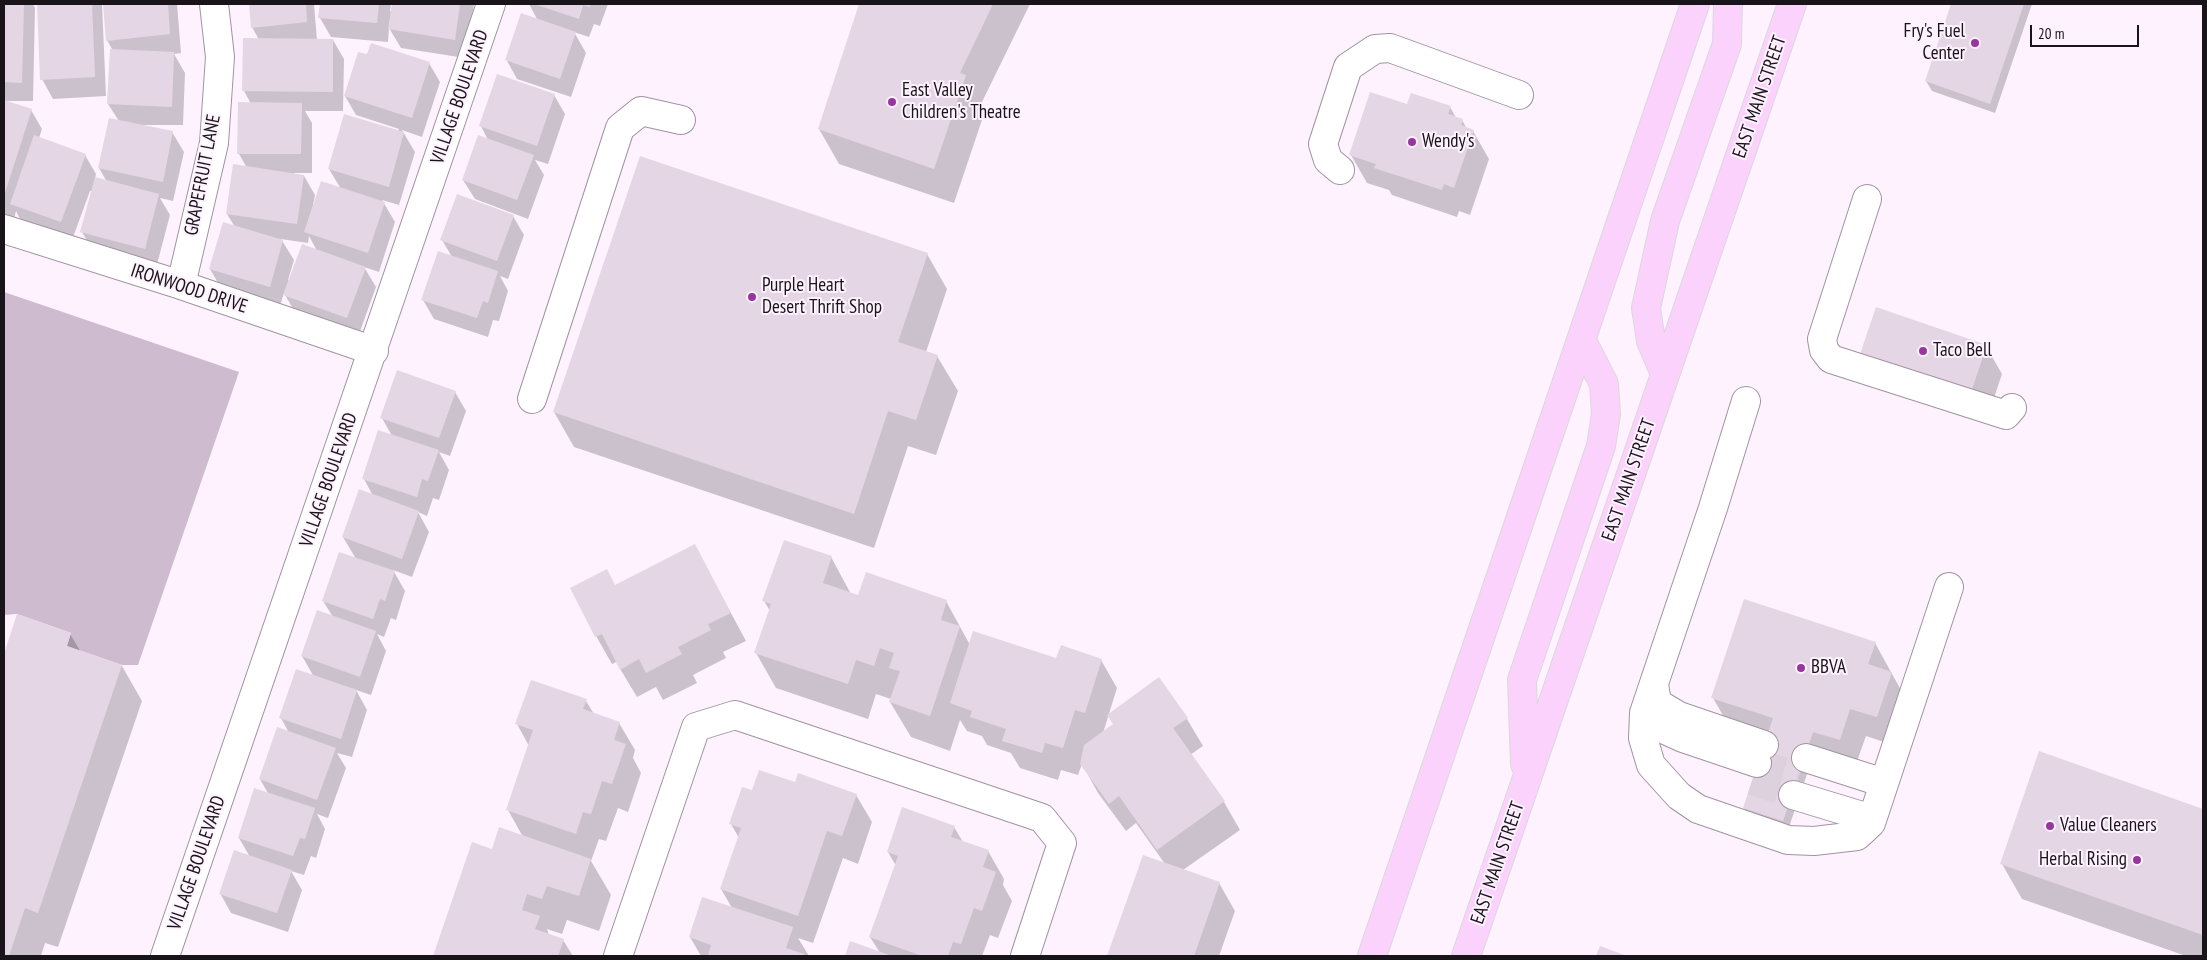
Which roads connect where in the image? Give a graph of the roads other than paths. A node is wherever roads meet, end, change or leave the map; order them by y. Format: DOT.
graph roads {
  1 [pos="214,4"];
  2 [pos="492,4"];
  3 [pos="1695,4"];
  4 [pos="1728,4"];
  5 [pos="1792,4"];
  6 [pos="1520,95"];
  7 [pos="682,120"];
  8 [pos="1340,170"];
  9 [pos="1867,199"];
  10 [pos="4,229"];
  11 [pos="181,285"];
  12 [pos="1582,342"];
  13 [pos="374,351"];
  14 [pos="1665,374"];
  15 [pos="532,399"];
  16 [pos="1746,400"];
  17 [pos="2012,408"];
  18 [pos="1949,587"];
  19 [pos="1654,684"];
  20 [pos="1643,726"];
  21 [pos="1525,783"];
  22 [pos="1878,801"];
  23 [pos="165,956"];
  24 [pos="618,956"];
  25 [pos="1025,956"];
  26 [pos="1372,956"];
  27 [pos="1466,956"];
  1 -- 11 [label="street, GRAPEFRUIT LANE"];
  2 -- 13 [label="street, VILLAGE BOULEVARD"];
  3 -- 12 [label="main road"];
  4 -- 14 [label="main road"];
  5 -- 14 [label="main road, EAST MAIN STREET"];
  6 -- 8 [label="street"];
  7 -- 15 [label="street"];
  9 -- 17 [label="street"];
  10 -- 11 [label="street, IRONWOOD DRIVE"];
  11 -- 13 [label="street, IRONWOOD DRIVE"];
  12 -- 21 [label="main road"];
  12 -- 26 [label="main road"];
  13 -- 23 [label="street, VILLAGE BOULEVARD"];
  14 -- 21 [label="main road, EAST MAIN STREET"];
  16 -- 19 [label="street"];
  18 -- 22 [label="street"];
  19 -- 20 [label="street"];
  19 -- 20 [label="street"];
  20 -- 22 [label="street"];
  21 -- 27 [label="main road, EAST MAIN STREET"];
  22 -- 22 [label="street"];
  24 -- 25 [label="street"];
}
